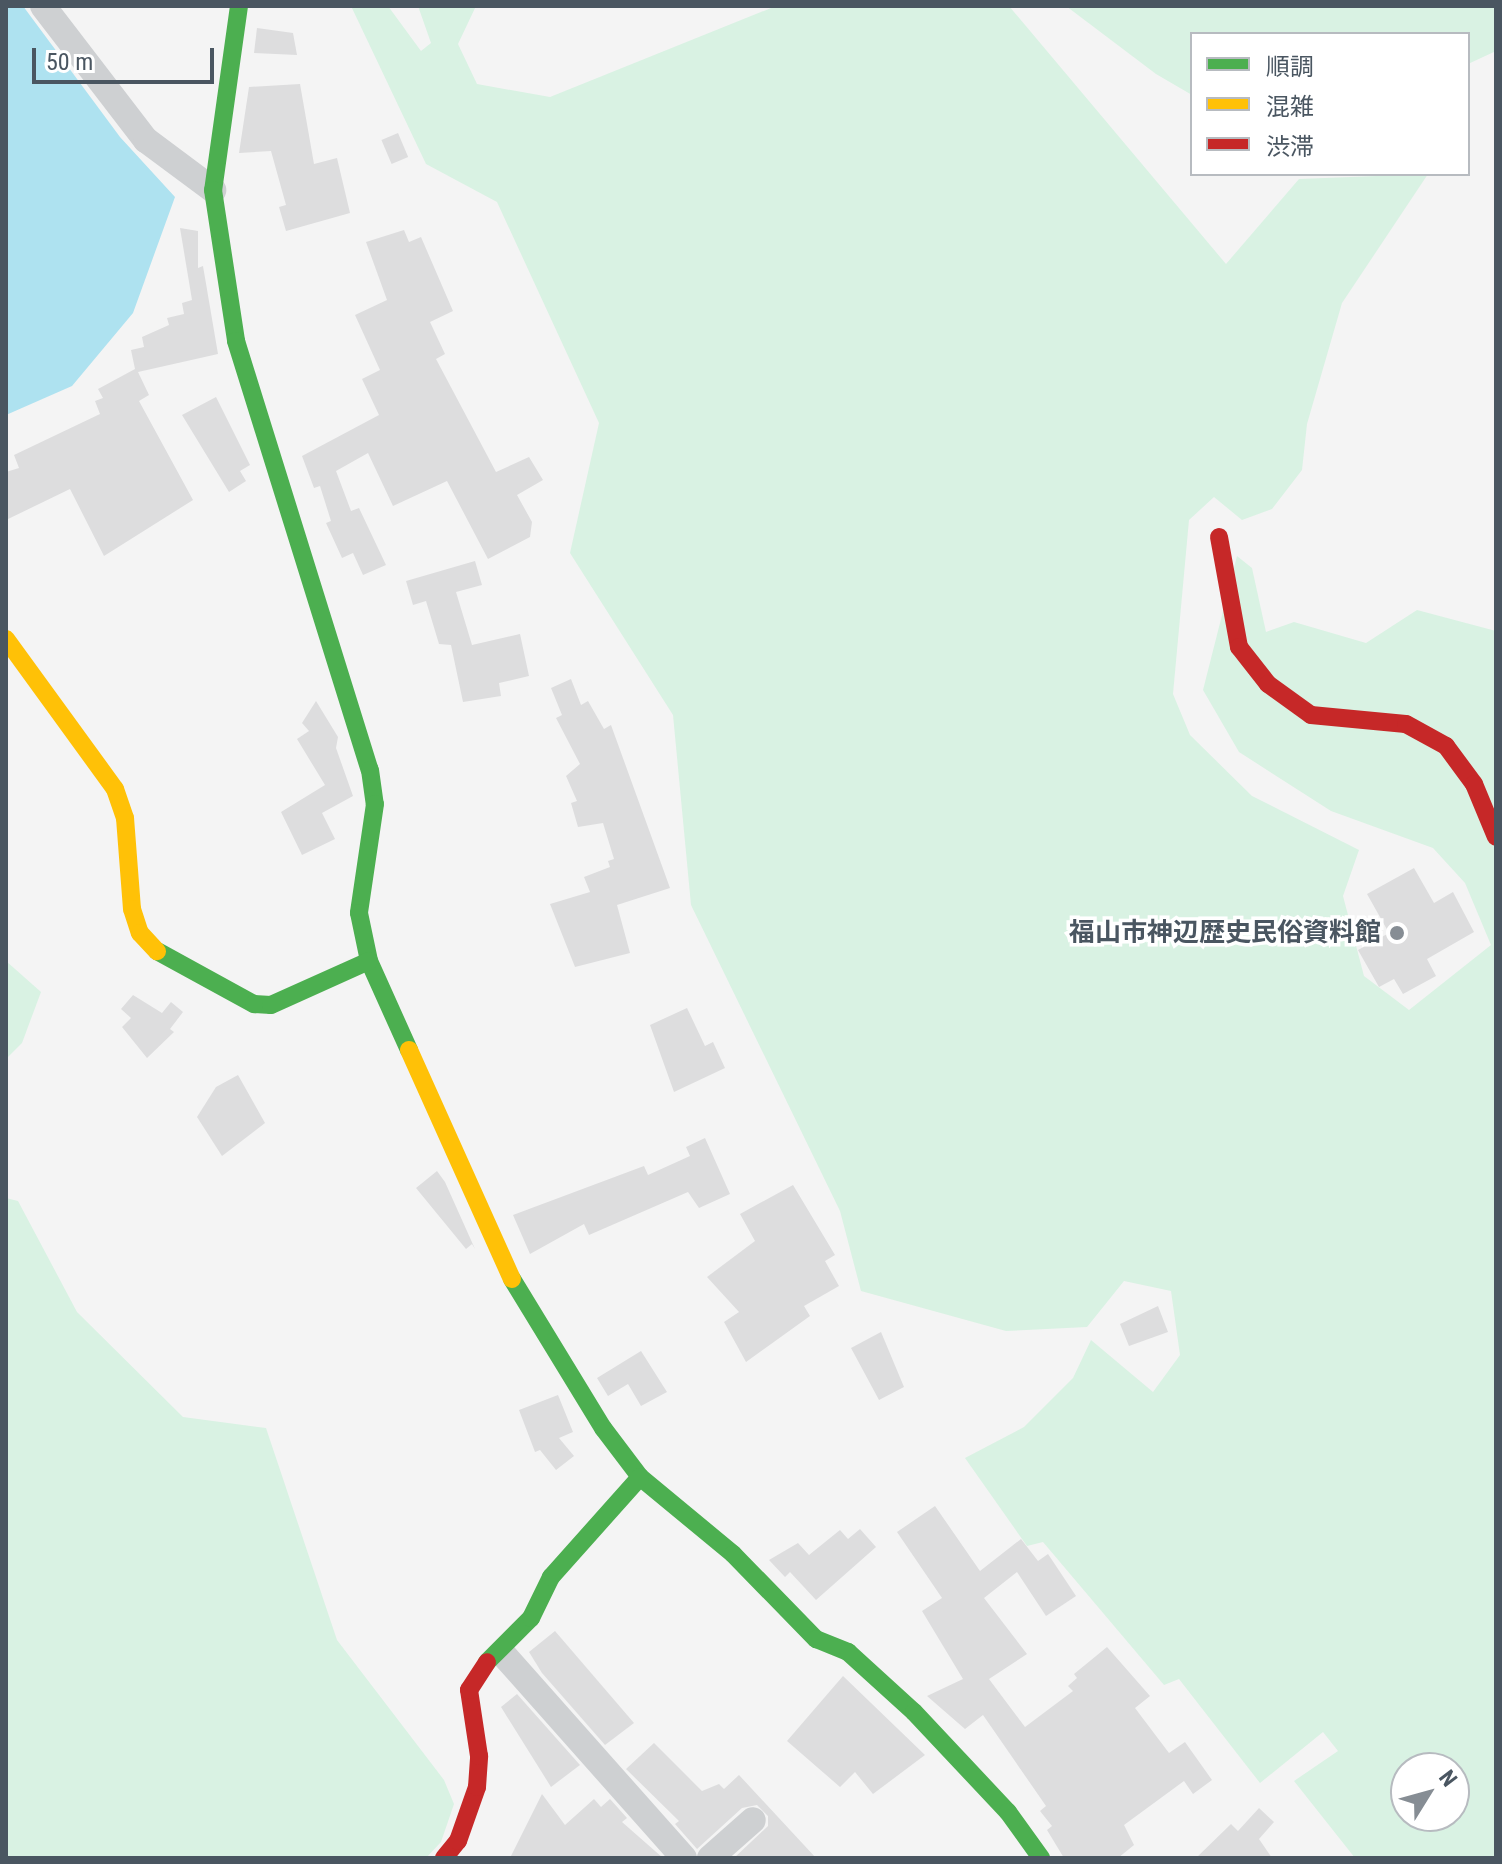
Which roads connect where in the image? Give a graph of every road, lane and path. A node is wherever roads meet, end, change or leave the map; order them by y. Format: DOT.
graph roads {
  1 [pos="43,6"];
  2 [pos="239,6"];
  3 [pos="213,190"];
  4 [pos="1219,537"];
  5 [pos="6,639"];
  6 [pos="1496,837"];
  7 [pos="369,961"];
  8 [pos="640,1477"];
  9 [pos="502,1653"];
  10 [pos="753,1820"];
  11 [pos="444,1858"];
  12 [pos="684,1858"];
  13 [pos="710,1858"];
  14 [pos="1041,1858"];
  1 -- 3 [label="street"];
  2 -- 3 [label="street"];
  3 -- 7 [label="street"];
  4 -- 6 [label="street"];
  5 -- 7 [label="street"];
  7 -- 8 [label="street"];
  8 -- 9 [label="street"];
  8 -- 14 [label="street"];
  9 -- 11 [label="street"];
  9 -- 12 [label="street"];
  10 -- 13 [label="street"];
}
